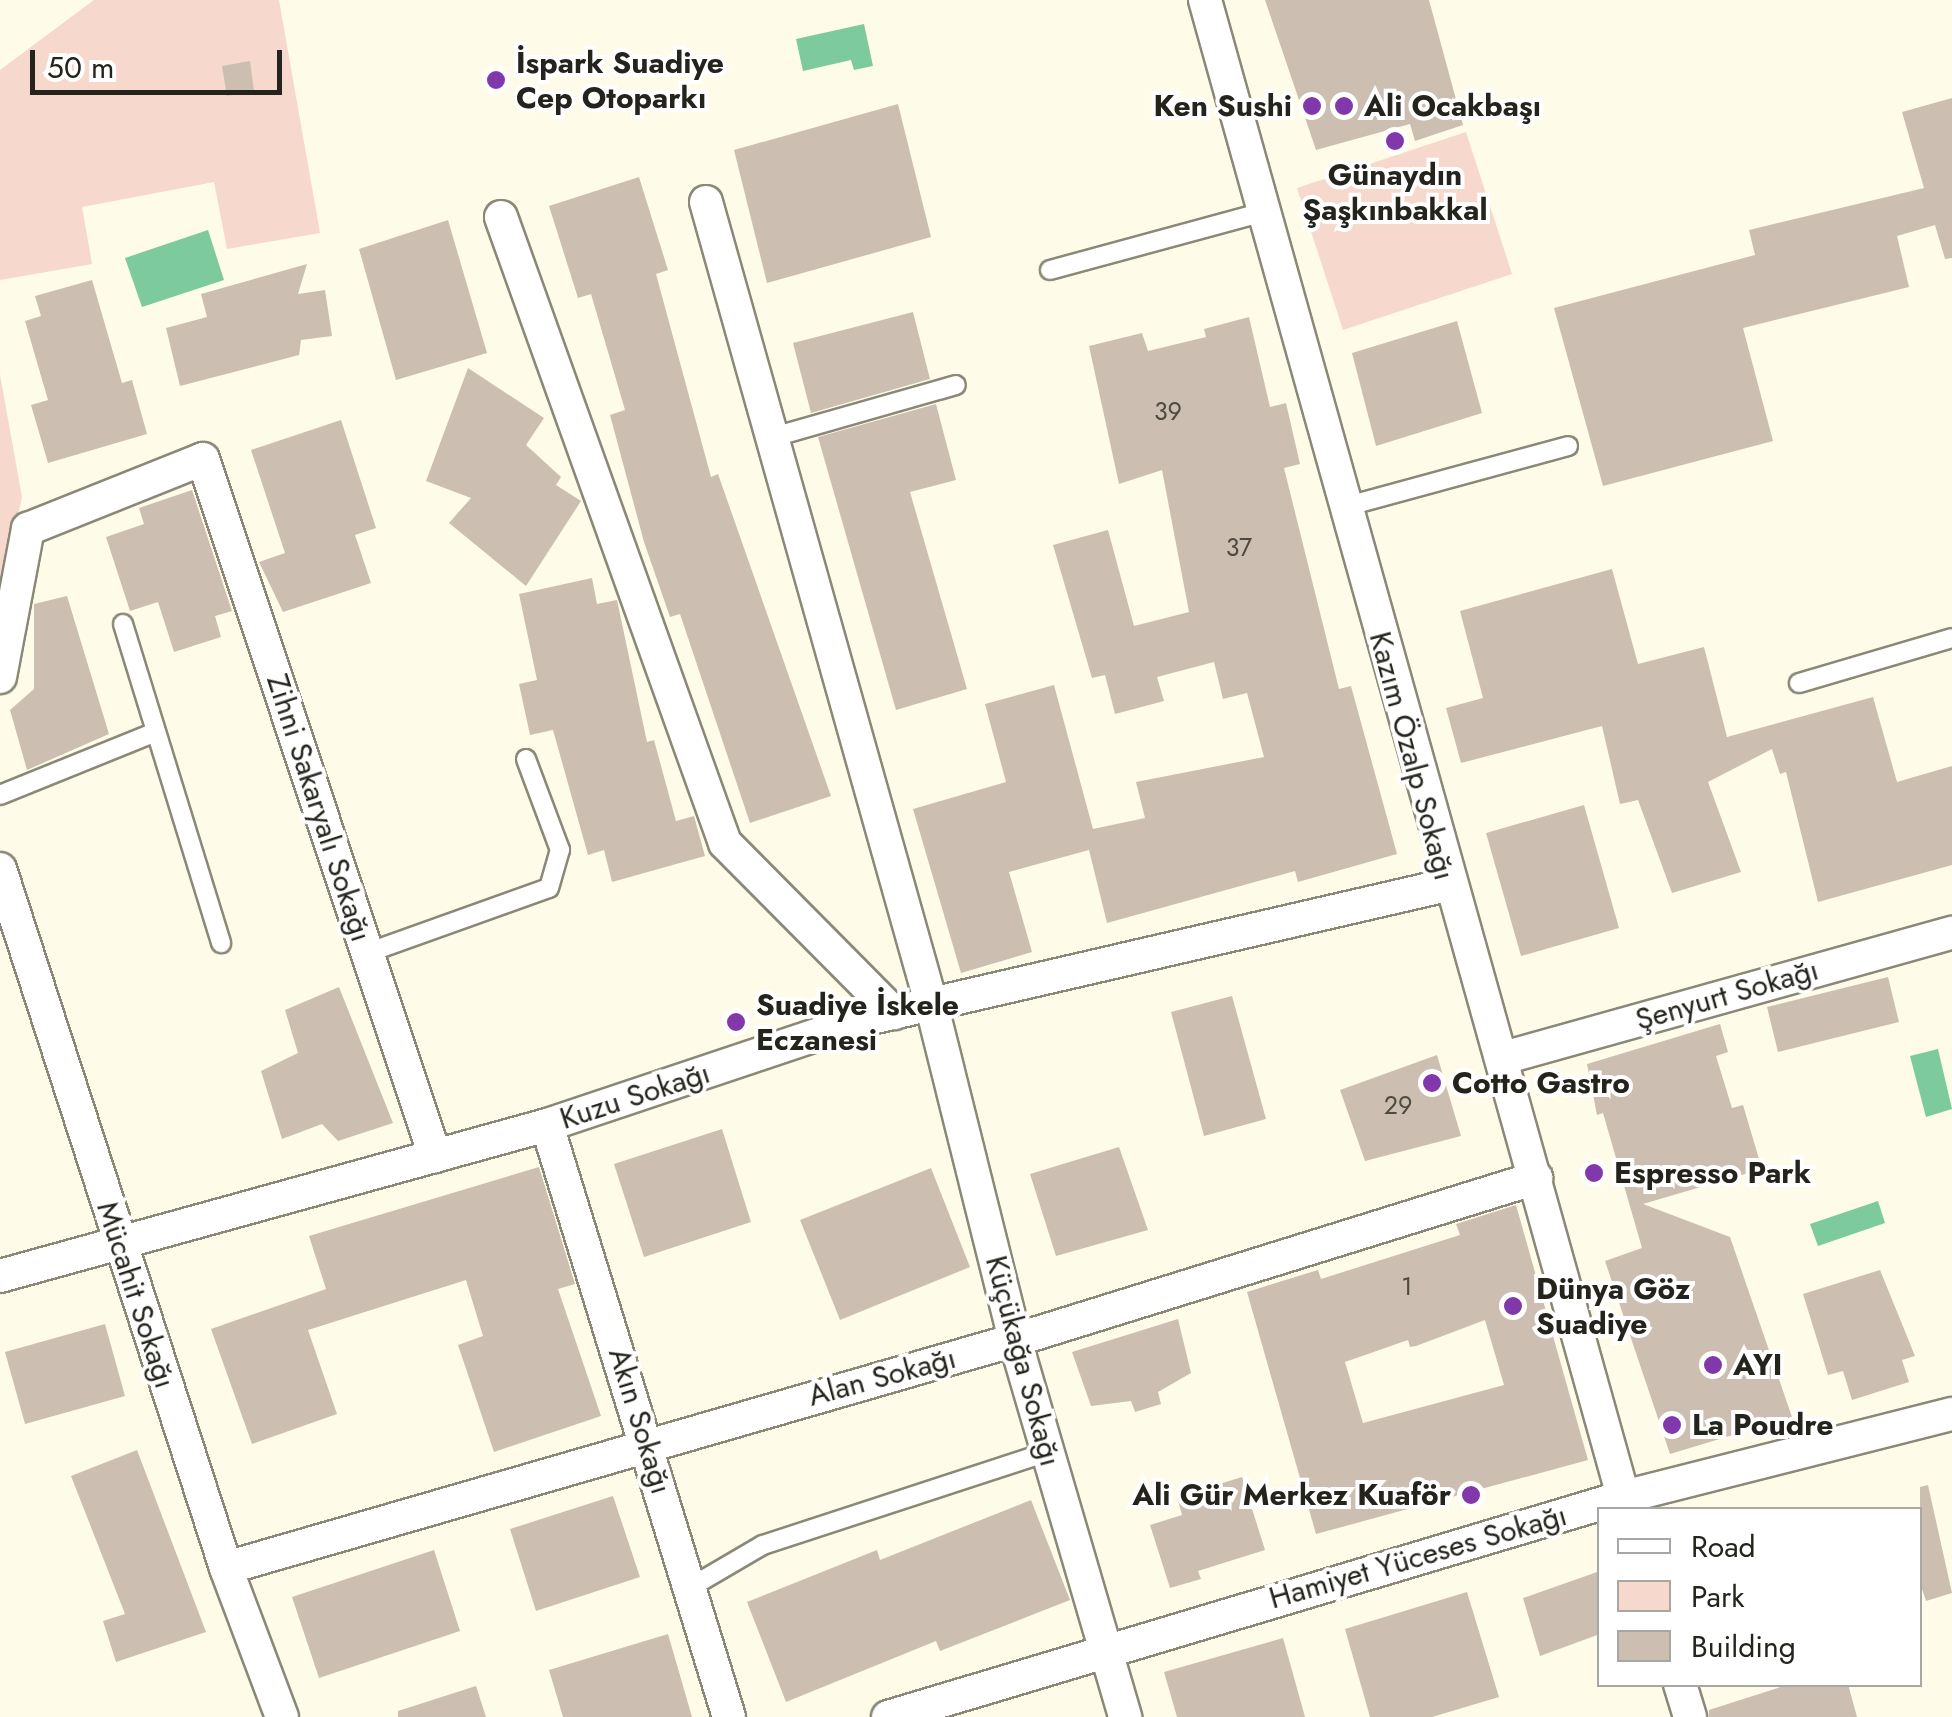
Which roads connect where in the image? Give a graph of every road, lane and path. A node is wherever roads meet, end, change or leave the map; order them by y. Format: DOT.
graph roads {
  1 [pos="1205,0"];
  2 [pos="706,202"];
  3 [pos="1263,212"];
  4 [pos="501,217"];
  5 [pos="1050,270"];
  6 [pos="956,385"];
  7 [pos="770,438"];
  8 [pos="1568,446"];
  9 [pos="1344,507"];
  10 [pos="123,624"];
  11 [pos="1952,638"];
  12 [pos="0,677"];
  13 [pos="1799,683"];
  14 [pos="156,732"];
  15 [pos="526,759"];
  16 [pos="0,795"];
  17 [pos="0,869"];
  18 [pos="1448,885"];
  19 [pos="1952,932"];
  20 [pos="221,943"];
  21 [pos="367,952"];
  22 [pos="931,1003"];
  23 [pos="894,1013"];
  24 [pos="1503,1058"];
  25 [pos="547,1125"];
  26 [pos="435,1156"];
  27 [pos="1536,1178"];
  28 [pos="118,1242"];
  29 [pos="0,1276"];
  30 [pos="1015,1340"];
  31 [pos="1952,1414"];
  32 [pos="647,1442"];
  33 [pos="1048,1452"];
  34 [pos="1625,1503"];
  35 [pos="1597,1511"];
  36 [pos="226,1568"];
  37 [pos="690,1587"];
  38 [pos="1104,1648"];
  39 [pos="1681,1687"];
  40 [pos="282,1717"];
  41 [pos="729,1717"];
  42 [pos="888,1717"];
  43 [pos="1125,1717"];
  44 [pos="1690,1717"];
  1 -- 3 [label="street, Kazım Özalp Sokağı"];
  2 -- 7 [label="street, Küçükağa Sokağı"];
  3 -- 5 [label="lane"];
  3 -- 9 [label="street, Kazım Özalp Sokağı"];
  4 -- 23 [label="street"];
  6 -- 7 [label="lane"];
  7 -- 22 [label="street, Küçükağa Sokağı"];
  8 -- 9 [label="lane"];
  9 -- 18 [label="street, Kazım Özalp Sokağı"];
  10 -- 14 [label="lane"];
  11 -- 13 [label="lane"];
  12 -- 21 [label="street, Zihni Sakaryalı Sokağı"];
  14 -- 16 [label="lane"];
  14 -- 20 [label="lane"];
  15 -- 21 [label="lane"];
  17 -- 28 [label="street, Mücahit Sokağı"];
  18 -- 22 [label="street, Kuzu Sokağı"];
  18 -- 24 [label="street, Kazım Özalp Sokağı"];
  19 -- 24 [label="street, Şenyurt Sokağı"];
  21 -- 26 [label="street, Zihni Sakaryalı Sokağı"];
  22 -- 23 [label="street, Kuzu Sokağı"];
  22 -- 30 [label="street, Küçükağa Sokağı"];
  23 -- 25 [label="street, Kuzu Sokağı"];
  24 -- 27 [label="street, Kazım Özalp Sokağı"];
  25 -- 26 [label="street, Kuzu Sokağı"];
  25 -- 32 [label="street, Akın Sokağı"];
  26 -- 28 [label="street, Kuzu Sokağı"];
  27 -- 30 [label="street, Alan Sokağı"];
  27 -- 34 [label="street, Kazım Özalp Sokağı"];
  28 -- 29 [label="street, Kuzu Sokağı"];
  28 -- 36 [label="street, Mücahit Sokağı"];
  30 -- 32 [label="street, Alan Sokağı"];
  30 -- 33 [label="street, Küçükağa Sokağı"];
  31 -- 34 [label="street, Hamiyet Yüceses Sokağı"];
  32 -- 36 [label="street, Alan Sokağı"];
  32 -- 37 [label="street, Akın Sokağı"];
  33 -- 37 [label="lane"];
  33 -- 38 [label="street, Küçükağa Sokağı"];
  35 -- 38 [label="street, Hamiyet Yüceses Sokağı"];
  36 -- 40 [label="street, Mücahit Sokağı"];
  37 -- 41 [label="street, Akın Sokağı"];
  38 -- 42 [label="street, Hamiyet Yüceses Sokağı"];
  38 -- 43 [label="street, Küçükağa Sokağı"];
  39 -- 44 [label="street"];
}
